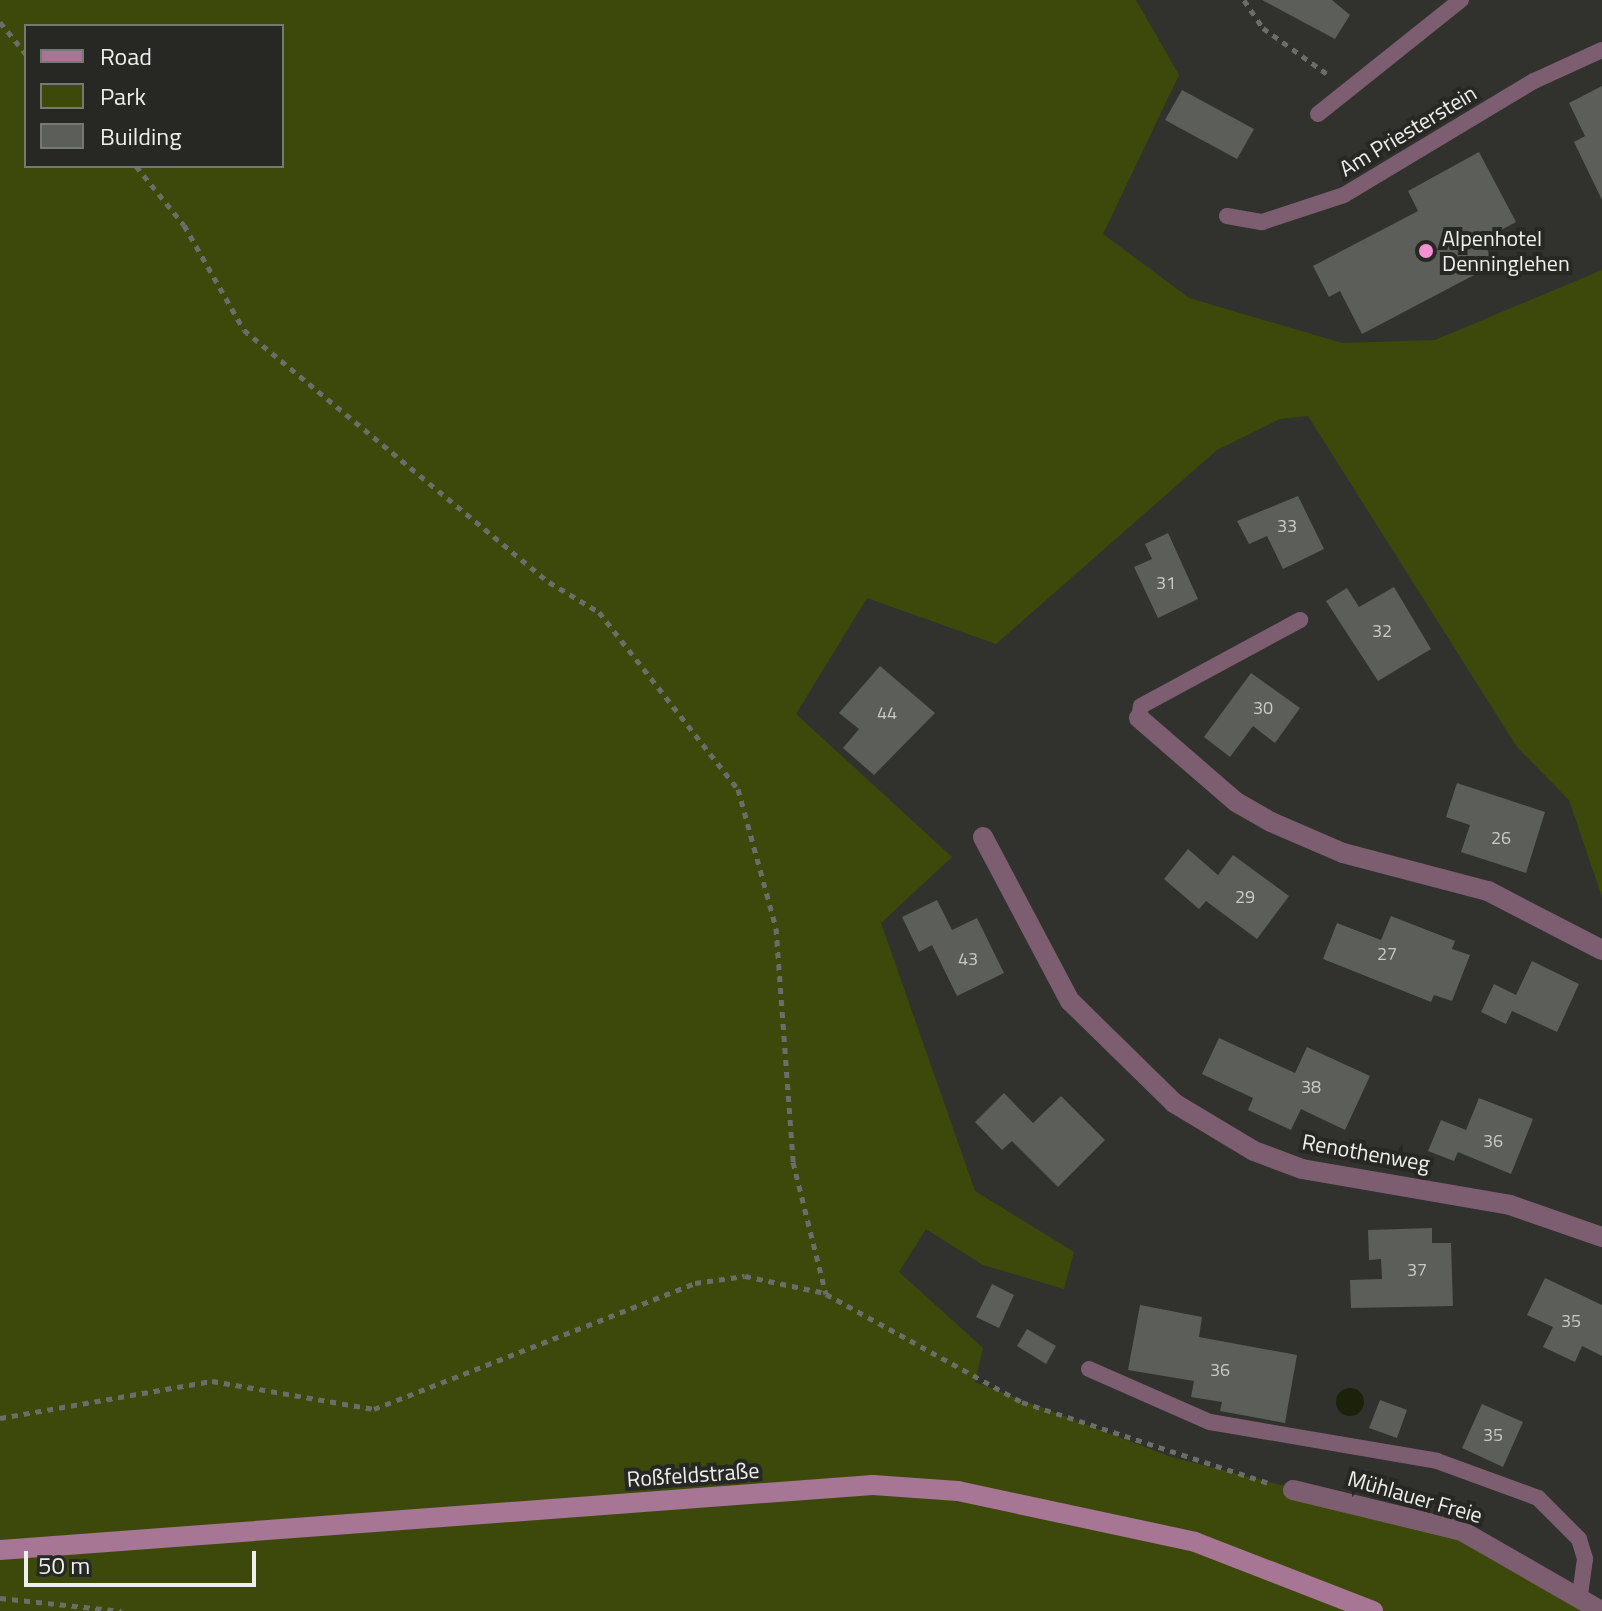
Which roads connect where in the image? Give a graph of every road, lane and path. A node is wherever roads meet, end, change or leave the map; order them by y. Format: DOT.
graph roads {
  1 [pos="1244,0"];
  2 [pos="1461,0"];
  3 [pos="0,22"];
  4 [pos="1602,50"];
  5 [pos="24,52"];
  6 [pos="1350,90"];
  7 [pos="1318,114"];
  8 [pos="138,168"];
  9 [pos="1227,216"];
  10 [pos="1300,620"];
  11 [pos="1139,718"];
  12 [pos="983,837"];
  13 [pos="1602,950"];
  14 [pos="1602,1237"];
  15 [pos="826,1294"];
  16 [pos="1089,1369"];
  17 [pos="0,1418"];
  18 [pos="1293,1490"];
  19 [pos="0,1550"];
  20 [pos="1580,1595"];
  21 [pos="0,1598"];
  22 [pos="121,1611"];
  23 [pos="1373,1611"];
  24 [pos="1601,1611"];
  1 -- 6 [label="path"];
  2 -- 6 [label="lane"];
  3 -- 5 [label="path"];
  4 -- 9 [label="lane, Am Priesterstein"];
  6 -- 7 [label="lane"];
  8 -- 15 [label="path"];
  10 -- 11 [label="lane"];
  11 -- 13 [label="street"];
  12 -- 14 [label="street, Renothenweg"];
  15 -- 17 [label="path"];
  15 -- 18 [label="path"];
  16 -- 20 [label="lane"];
  18 -- 20 [label="street, Mühlauer Freie"];
  19 -- 23 [label="main road, Roßfeldstraße"];
  20 -- 24 [label="street, Mühlauer Freie"];
  21 -- 22 [label="path"];
}
